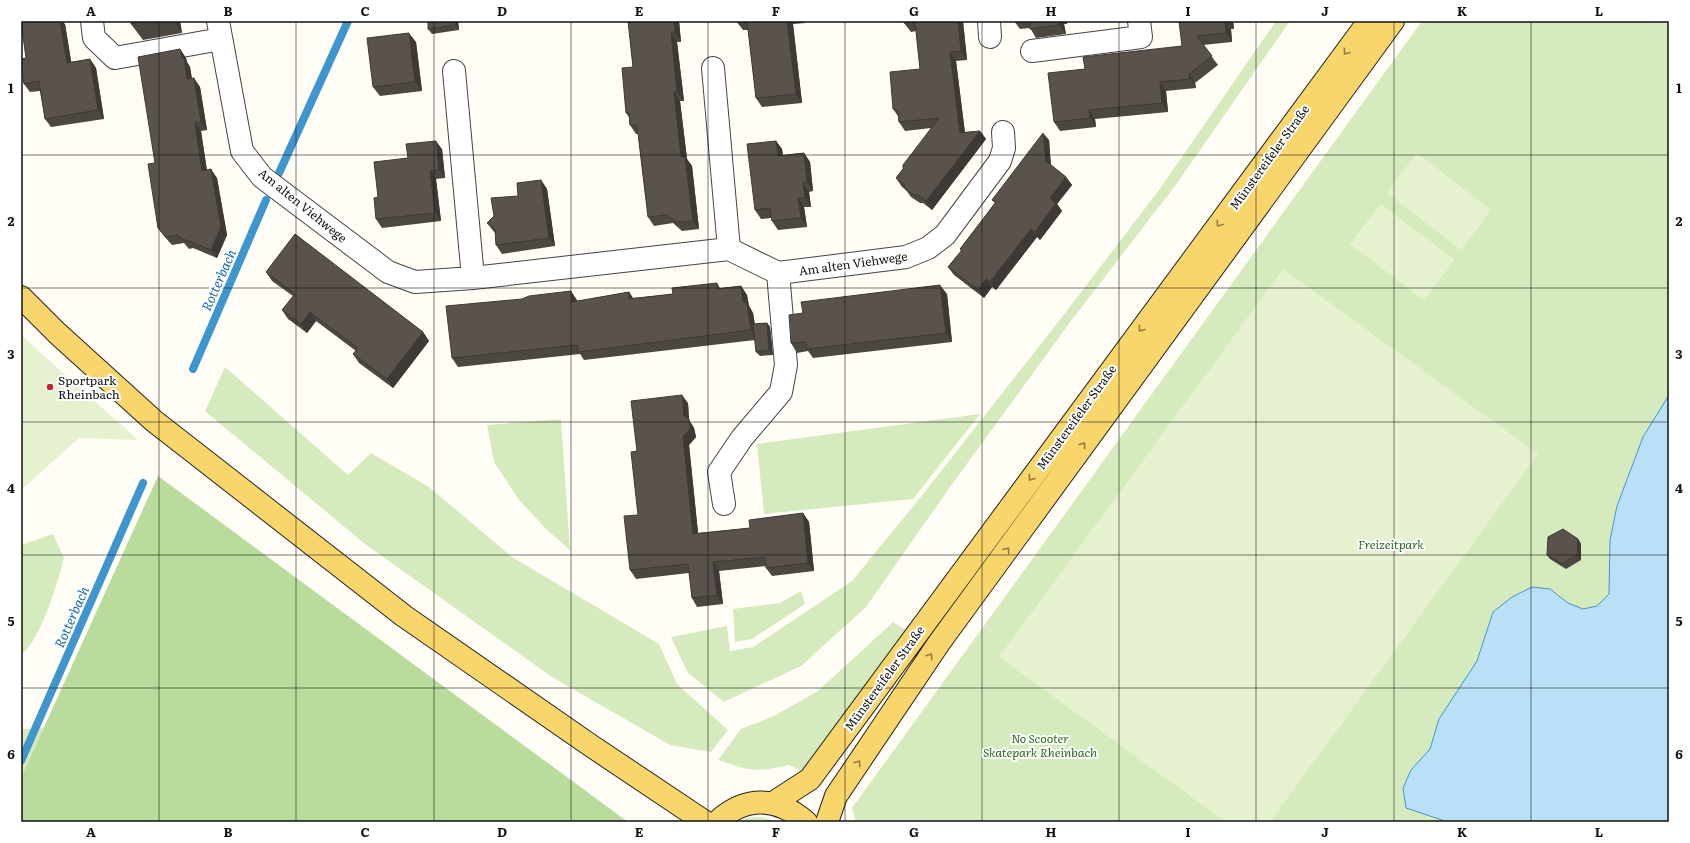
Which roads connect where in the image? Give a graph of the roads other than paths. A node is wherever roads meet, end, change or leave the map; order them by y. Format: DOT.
graph roads {
  1 [pos="92,21"];
  2 [pos="1139,21"];
  3 [pos="1369,21"];
  4 [pos="1393,21"];
  5 [pos="219,30"];
  6 [pos="1032,51"];
  7 [pos="713,68"];
  8 [pos="454,71"];
  9 [pos="1003,132"];
  10 [pos="729,250"];
  11 [pos="778,273"];
  12 [pos="473,278"];
  13 [pos="21,296"];
  14 [pos="724,504"];
  15 [pos="773,803"];
  16 [pos="705,822"];
  17 [pos="717,822"];
  18 [pos="806,822"];
  19 [pos="827,822"];
  1 -- 5 [label="street, Am alten Viehwege"];
  2 -- 6 [label="street"];
  3 -- 15 [label="main road, Münstereifeler Straße, one-way"];
  19 -- 4 [label="main road, Münstereifeler Straße, one-way"];
  5 -- 12 [label="street, Am alten Viehwege"];
  7 -- 10 [label="street"];
  8 -- 12 [label="street"];
  9 -- 11 [label="street, Am alten Viehwege"];
  10 -- 11 [label="street"];
  10 -- 12 [label="street, Am alten Viehwege"];
  11 -- 14 [label="street"];
  13 -- 16 [label="main road"];
  15 -- 17 [label="main road"];
  15 -- 18 [label="main road"];
}
